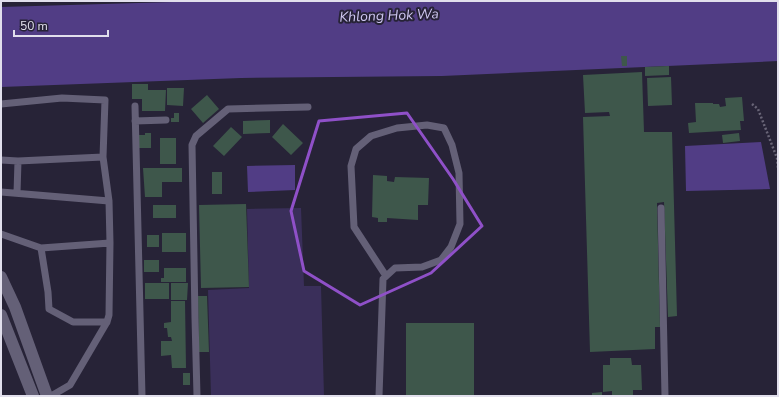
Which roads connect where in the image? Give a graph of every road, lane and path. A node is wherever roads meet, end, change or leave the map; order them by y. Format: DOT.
graph roads {
  1 [pos="1,104"];
  2 [pos="752,104"];
  3 [pos="135,106"];
  4 [pos="308,107"];
  5 [pos="166,120"];
  6 [pos="135,121"];
  7 [pos="103,157"];
  8 [pos="1,160"];
  9 [pos="18,161"];
  10 [pos="778,168"];
  11 [pos="1,192"];
  12 [pos="17,193"];
  13 [pos="109,201"];
  14 [pos="661,208"];
  15 [pos="1,234"];
  16 [pos="110,243"];
  17 [pos="41,248"];
  18 [pos="386,276"];
  19 [pos="1,277"];
  20 [pos="7,321"];
  21 [pos="107,322"];
  22 [pos="33,396"];
  23 [pos="47,396"];
  24 [pos="51,396"];
  25 [pos="142,396"];
  26 [pos="197,396"];
  27 [pos="379,396"];
  28 [pos="665,396"];
  1 -- 7 [label="lane"];
  2 -- 10 [label="path"];
  3 -- 6 [label="lane"];
  4 -- 26 [label="lane"];
  5 -- 6 [label="lane"];
  6 -- 25 [label="lane"];
  7 -- 9 [label="lane"];
  7 -- 13 [label="lane"];
  8 -- 9 [label="lane"];
  9 -- 12 [label="lane"];
  11 -- 12 [label="lane"];
  12 -- 13 [label="lane"];
  13 -- 16 [label="lane"];
  14 -- 28 [label="lane"];
  15 -- 17 [label="lane"];
  16 -- 17 [label="lane"];
  16 -- 21 [label="lane"];
  17 -- 21 [label="lane"];
  18 -- 18 [label="lane"];
  18 -- 27 [label="lane"];
  19 -- 20 [label="street"];
  20 -- 22 [label="street"];
  20 -- 23 [label="street"];
  21 -- 24 [label="lane"];
}
